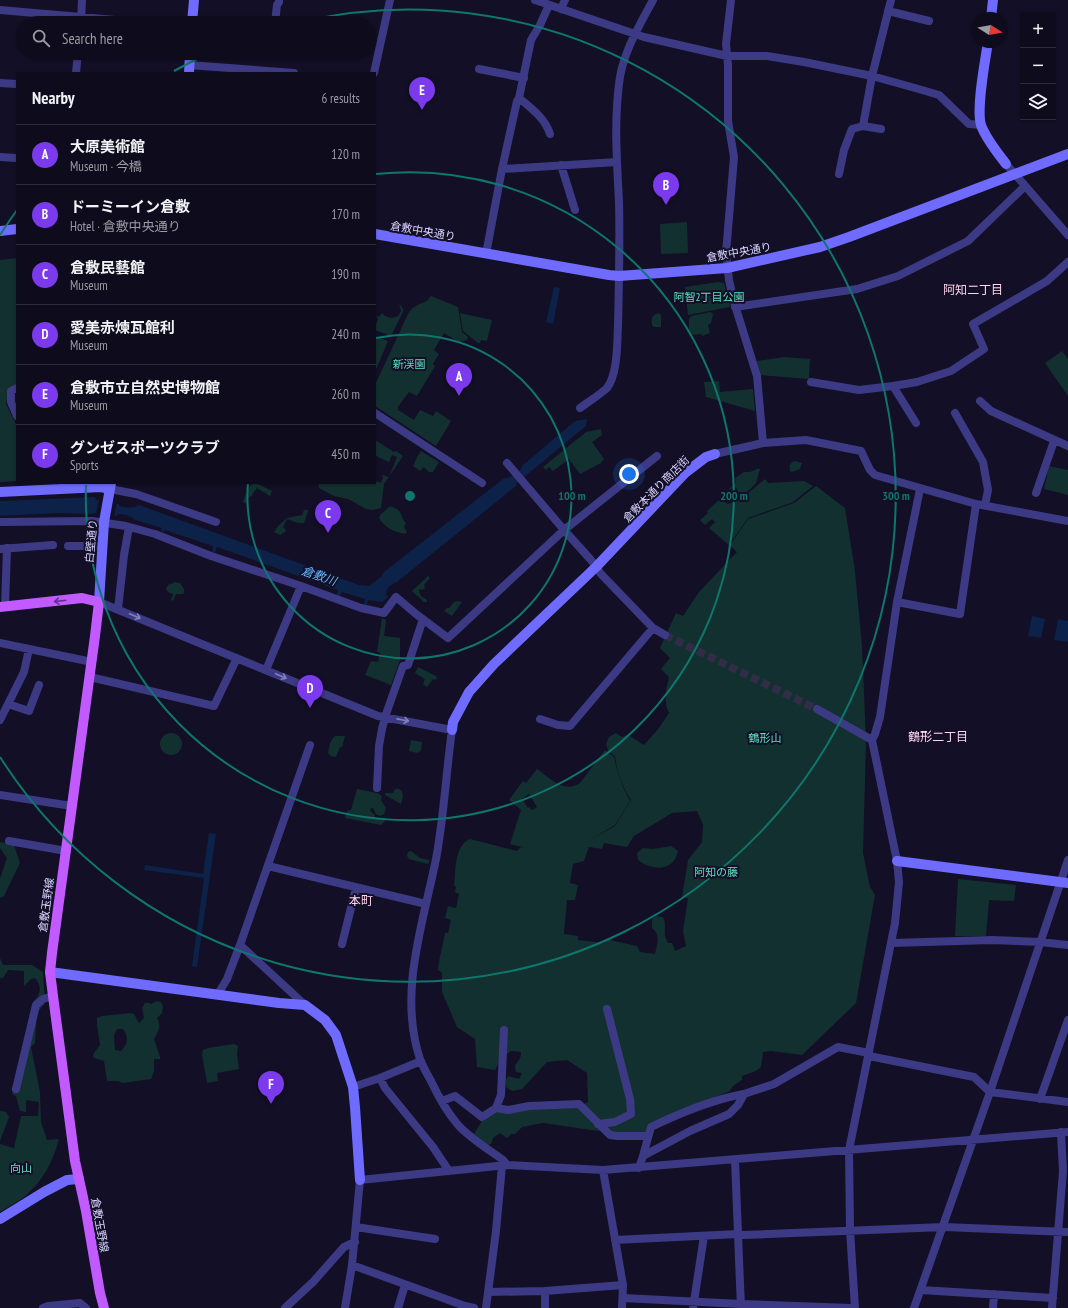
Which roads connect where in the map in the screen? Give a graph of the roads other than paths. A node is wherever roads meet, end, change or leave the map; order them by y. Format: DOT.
graph roads {
  1 [pos="82,0"];
  2 [pos="194,0"];
  3 [pos="279,0"];
  4 [pos="390,0"];
  5 [pos="535,0"];
  6 [pos="565,0"];
  7 [pos="653,0"];
  8 [pos="731,0"];
  9 [pos="891,0"];
  10 [pos="993,0"];
  11 [pos="549,5"];
  12 [pos="561,9"];
  13 [pos="0,10"];
  14 [pos="888,11"];
  15 [pos="992,12"];
  16 [pos="49,16"];
  17 [pos="81,16"];
  18 [pos="193,16"];
  19 [pos="275,16"];
  20 [pos="929,21"];
  21 [pos="636,33"];
  22 [pos="987,48"];
  23 [pos="728,56"];
  24 [pos="77,60"];
  25 [pos="189,69"];
  26 [pos="479,69"];
  27 [pos="76,72"];
  28 [pos="268,72"];
  29 [pos="374,72"];
  30 [pos="872,76"];
  31 [pos="524,78"];
  32 [pos="0,83"];
  33 [pos="16,84"];
  34 [pos="519,98"];
  35 [pos="981,125"];
  36 [pos="863,126"];
  37 [pos="880,129"];
  38 [pos="550,134"];
  39 [pos="1068,154"];
  40 [pos="0,157"];
  41 [pos="16,158"];
  42 [pos="618,162"];
  43 [pos="1006,164"];
  44 [pos="561,165"];
  45 [pos="502,169"];
  46 [pos="839,174"];
  47 [pos="1015,174"];
  48 [pos="1025,186"];
  49 [pos="575,210"];
  50 [pos="16,229"];
  51 [pos="0,231"];
  52 [pos="376,234"];
  53 [pos="1068,235"];
  54 [pos="486,254"];
  55 [pos="1068,262"];
  56 [pos="727,268"];
  57 [pos="619,276"];
  58 [pos="735,307"];
  59 [pos="810,382"];
  60 [pos="893,386"];
  61 [pos="16,388"];
  62 [pos="980,401"];
  63 [pos="580,408"];
  64 [pos="376,413"];
  65 [pos="956,413"];
  66 [pos="16,414"];
  67 [pos="916,423"];
  68 [pos="1054,441"];
  69 [pos="763,442"];
  70 [pos="1068,446"];
  71 [pos="715,454"];
  72 [pos="657,456"];
  73 [pos="510,466"];
  74 [pos="482,483"];
  75 [pos="39,486"];
  76 [pos="111,486"];
  77 [pos="920,489"];
  78 [pos="0,492"];
  79 [pos="1036,493"];
  80 [pos="976,504"];
  81 [pos="985,505"];
  82 [pos="105,519"];
  83 [pos="1068,521"];
  84 [pos="0,522"];
  85 [pos="216,522"];
  86 [pos="129,527"];
  87 [pos="564,530"];
  88 [pos="52,545"];
  89 [pos="68,546"];
  90 [pos="103,546"];
  91 [pos="4,548"];
  92 [pos="596,567"];
  93 [pos="301,586"];
  94 [pos="99,602"];
  95 [pos="897,602"];
  96 [pos="2,606"];
  97 [pos="118,609"];
  98 [pos="423,619"];
  99 [pos="653,628"];
  100 [pos="665,634"];
  101 [pos="0,643"];
  102 [pos="29,649"];
  103 [pos="236,658"];
  104 [pos="92,662"];
  105 [pos="266,670"];
  106 [pos="90,677"];
  107 [pos="39,685"];
  108 [pos="8,704"];
  109 [pos="817,709"];
  110 [pos="384,717"];
  111 [pos="540,719"];
  112 [pos="0,720"];
  113 [pos="452,730"];
  114 [pos="872,740"];
  115 [pos="310,745"];
  116 [pos="377,788"];
  117 [pos="0,795"];
  118 [pos="72,806"];
  119 [pos="10,841"];
  120 [pos="66,851"];
  121 [pos="1068,860"];
  122 [pos="897,861"];
  123 [pos="268,866"];
  124 [pos="1064,882"];
  125 [pos="356,888"];
  126 [pos="426,904"];
  127 [pos="1040,942"];
  128 [pos="891,943"];
  129 [pos="342,944"];
  130 [pos="240,945"];
  131 [pos="1068,945"];
  132 [pos="50,972"];
  133 [pos="218,994"];
  134 [pos="52,996"];
  135 [pos="305,1005"];
  136 [pos="607,1009"];
  137 [pos="1068,1020"];
  138 [pos="504,1030"];
  139 [pos="869,1055"];
  140 [pos="420,1061"];
  141 [pos="380,1078"];
  142 [pos="353,1087"];
  143 [pos="16,1089"];
  144 [pos="990,1092"];
  145 [pos="744,1094"];
  146 [pos="1040,1099"];
  147 [pos="442,1101"];
  148 [pos="1068,1102"];
  149 [pos="496,1108"];
  150 [pos="598,1124"];
  151 [pos="1065,1132"];
  152 [pos="648,1136"];
  153 [pos="973,1140"];
  154 [pos="849,1150"];
  155 [pos="643,1156"];
  156 [pos="735,1160"];
  157 [pos="504,1166"];
  158 [pos="638,1168"];
  159 [pos="603,1170"];
  160 [pos="448,1171"];
  161 [pos="79,1180"];
  162 [pos="360,1180"];
  163 [pos="0,1219"];
  164 [pos="356,1227"];
  165 [pos="944,1227"];
  166 [pos="850,1230"];
  167 [pos="1059,1232"];
  168 [pos="1068,1232"];
  169 [pos="738,1234"];
  170 [pos="704,1236"];
  171 [pos="435,1239"];
  172 [pos="615,1240"];
  173 [pos="355,1242"];
  174 [pos="352,1265"];
  175 [pos="405,1285"];
  176 [pos="623,1285"];
  177 [pos="921,1290"];
  178 [pos="545,1291"];
  179 [pos="488,1292"];
  180 [pos="994,1294"];
  181 [pos="623,1298"];
  182 [pos="1053,1298"];
  183 [pos="693,1305"];
  184 [pos="741,1306"];
  185 [pos="464,1307"];
  186 [pos="796,1307"];
  187 [pos="43,1308"];
  188 [pos="86,1308"];
  189 [pos="104,1308"];
  190 [pos="285,1308"];
  191 [pos="345,1308"];
  192 [pos="398,1308"];
  193 [pos="474,1308"];
  194 [pos="486,1308"];
  195 [pos="545,1308"];
  196 [pos="622,1308"];
  197 [pos="850,1308"];
  198 [pos="855,1308"];
  199 [pos="914,1308"];
  200 [pos="993,1308"];
  201 [pos="1052,1308"];
  1 -- 17 [label="street"];
  2 -- 18 [label="street"];
  3 -- 19 [label="street"];
  4 -- 29 [label="street"];
  5 -- 11 [label="street"];
  6 -- 12 [label="street"];
  7 -- 21 [label="street"];
  8 -- 23 [label="street"];
  9 -- 14 [label="street"];
  10 -- 15 [label="street"];
  11 -- 12 [label="street"];
  11 -- 31 [label="street"];
  12 -- 21 [label="street"];
  13 -- 16 [label="street"];
  14 -- 20 [label="street"];
  14 -- 30 [label="street"];
  21 -- 23 [label="street"];
  21 -- 42 [label="street"];
  22 -- 35 [label="street"];
  23 -- 30 [label="street"];
  23 -- 56 [label="street"];
  24 -- 27 [label="street"];
  25 -- 28 [label="street"];
  26 -- 31 [label="street"];
  30 -- 35 [label="street"];
  30 -- 36 [label="street"];
  31 -- 34 [label="street"];
  32 -- 33 [label="street"];
  34 -- 38 [label="street"];
  34 -- 45 [label="street"];
  35 -- 43 [label="street"];
  36 -- 37 [label="street"];
  36 -- 46 [label="street"];
  39 -- 47 [label="street, 倉敷中央通り"];
  40 -- 41 [label="street"];
  42 -- 44 [label="street"];
  42 -- 57 [label="street"];
  43 -- 47 [label="street"];
  44 -- 45 [label="street"];
  44 -- 49 [label="street"];
  45 -- 54 [label="street"];
  47 -- 48 [label="street"];
  47 -- 56 [label="street, 倉敷中央通り"];
  48 -- 53 [label="street"];
  48 -- 58 [label="street"];
  50 -- 51 [label="street"];
  52 -- 54 [label="street, 倉敷中央通り"];
  54 -- 57 [label="street, 倉敷中央通り"];
  55 -- 60 [label="street"];
  56 -- 57 [label="street, 倉敷中央通り"];
  56 -- 58 [label="street"];
  57 -- 63 [label="street"];
  58 -- 69 [label="street"];
  59 -- 60 [label="street"];
  60 -- 67 [label="street"];
  61 -- 66 [label="street"];
  62 -- 68 [label="street"];
  64 -- 74 [label="street"];
  65 -- 81 [label="street"];
  68 -- 70 [label="street"];
  68 -- 79 [label="street"];
  69 -- 71 [label="street, 倉敷本通り商店街"];
  69 -- 77 [label="street, 倉敷本通り商店街"];
  71 -- 92 [label="street, 倉敷本通り商店街"];
  72 -- 87 [label="street"];
  73 -- 87 [label="street"];
  75 -- 76 [label="street"];
  75 -- 78 [label="street"];
  76 -- 82 [label="street, 白壁通り"];
  76 -- 85 [label="street"];
  77 -- 80 [label="street"];
  77 -- 95 [label="street"];
  80 -- 81 [label="street"];
  80 -- 95 [label="street"];
  81 -- 83 [label="street"];
  82 -- 84 [label="street"];
  82 -- 86 [label="street"];
  82 -- 90 [label="street, 白壁通り"];
  86 -- 93 [label="street"];
  86 -- 97 [label="street"];
  87 -- 92 [label="street"];
  87 -- 98 [label="street"];
  88 -- 91 [label="street"];
  89 -- 90 [label="street"];
  90 -- 94 [label="street, 白壁通り"];
  91 -- 96 [label="street"];
  92 -- 99 [label="street"];
  92 -- 113 [label="street, 倉敷本通り商店街"];
  93 -- 98 [label="street"];
  93 -- 105 [label="street"];
  94 -- 96 [label="main road, one-way"];
  94 -- 97 [label="street"];
  94 -- 104 [label="main road, 倉敷玉野線"];
  95 -- 114 [label="street"];
  97 -- 103 [label="street, one-way"];
  98 -- 110 [label="street"];
  99 -- 100 [label="street"];
  99 -- 111 [label="street"];
  101 -- 102 [label="street"];
  102 -- 104 [label="street"];
  102 -- 108 [label="street"];
  103 -- 105 [label="street"];
  103 -- 106 [label="street"];
  104 -- 106 [label="main road, 倉敷玉野線"];
  105 -- 110 [label="street, one-way"];
  106 -- 118 [label="main road, 倉敷玉野線"];
  107 -- 108 [label="street"];
  108 -- 112 [label="street"];
  109 -- 114 [label="street"];
  110 -- 113 [label="street, one-way"];
  110 -- 116 [label="street"];
  113 -- 126 [label="street"];
  114 -- 122 [label="street"];
  115 -- 123 [label="street"];
  117 -- 118 [label="street"];
  118 -- 120 [label="main road, 倉敷玉野線"];
  119 -- 120 [label="street"];
  120 -- 132 [label="main road, 倉敷玉野線"];
  121 -- 124 [label="street"];
  122 -- 124 [label="street"];
  122 -- 128 [label="street"];
  123 -- 125 [label="street"];
  123 -- 130 [label="street"];
  124 -- 127 [label="street"];
  125 -- 126 [label="street"];
  125 -- 129 [label="street"];
  126 -- 140 [label="street"];
  127 -- 128 [label="street"];
  127 -- 131 [label="street"];
  127 -- 144 [label="street"];
  128 -- 139 [label="street"];
  130 -- 133 [label="street"];
  130 -- 135 [label="street"];
  132 -- 133 [label="street"];
  132 -- 134 [label="main road, 倉敷玉野線"];
  133 -- 135 [label="street"];
  134 -- 143 [label="street"];
  134 -- 161 [label="main road, 倉敷玉野線"];
  135 -- 142 [label="street"];
  136 -- 150 [label="street"];
  137 -- 146 [label="street"];
  138 -- 149 [label="street"];
  139 -- 144 [label="street"];
  139 -- 145 [label="street"];
  139 -- 154 [label="street"];
  140 -- 141 [label="street"];
  140 -- 147 [label="street"];
  141 -- 142 [label="street"];
  141 -- 160 [label="street"];
  142 -- 162 [label="street"];
  144 -- 146 [label="street"];
  144 -- 153 [label="street"];
  145 -- 152 [label="street"];
  145 -- 155 [label="street"];
  146 -- 148 [label="street"];
  147 -- 149 [label="street"];
  147 -- 157 [label="street"];
  149 -- 150 [label="street"];
  150 -- 152 [label="street"];
  151 -- 153 [label="street"];
  151 -- 167 [label="street"];
  152 -- 155 [label="street"];
  153 -- 154 [label="street"];
  153 -- 165 [label="street"];
  154 -- 156 [label="street"];
  154 -- 166 [label="street"];
  155 -- 158 [label="street"];
  156 -- 158 [label="street"];
  156 -- 169 [label="street"];
  157 -- 159 [label="street"];
  157 -- 160 [label="street"];
  157 -- 179 [label="street"];
  158 -- 159 [label="street"];
  159 -- 172 [label="street"];
  160 -- 162 [label="street"];
  161 -- 163 [label="street"];
  161 -- 189 [label="main road, 倉敷玉野線"];
  162 -- 164 [label="street"];
  164 -- 171 [label="street"];
  164 -- 173 [label="street"];
  165 -- 166 [label="street"];
  165 -- 167 [label="street"];
  165 -- 177 [label="street"];
  166 -- 169 [label="street"];
  166 -- 198 [label="street"];
  167 -- 168 [label="street"];
  167 -- 182 [label="street"];
  169 -- 170 [label="street"];
  169 -- 184 [label="street"];
  170 -- 172 [label="street"];
  170 -- 183 [label="street"];
  172 -- 176 [label="street"];
  173 -- 174 [label="street"];
  173 -- 190 [label="street"];
  174 -- 175 [label="street"];
  174 -- 191 [label="street"];
  175 -- 185 [label="street"];
  175 -- 192 [label="street"];
  176 -- 178 [label="street"];
  176 -- 181 [label="street"];
  177 -- 180 [label="street"];
  177 -- 199 [label="street"];
  178 -- 179 [label="street"];
  178 -- 195 [label="street"];
  179 -- 194 [label="street"];
  180 -- 182 [label="street"];
  180 -- 200 [label="street"];
  181 -- 183 [label="street"];
  181 -- 196 [label="street"];
  182 -- 201 [label="street"];
  183 -- 184 [label="street"];
  184 -- 186 [label="street"];
  185 -- 193 [label="street"];
  186 -- 197 [label="street"];
  187 -- 188 [label="street"];
}
